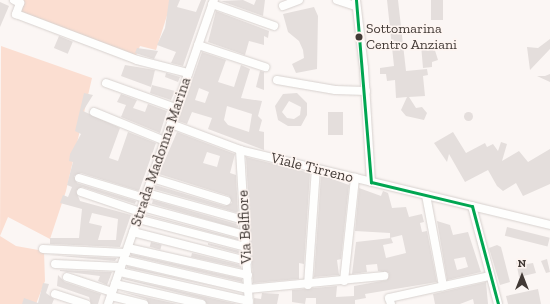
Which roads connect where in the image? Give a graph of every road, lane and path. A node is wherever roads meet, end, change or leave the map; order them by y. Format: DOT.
graph roads {
  1 [pos="14,0"];
  2 [pos="299,0"];
  3 [pos="337,0"];
  4 [pos="213,2"];
  5 [pos="356,3"];
  6 [pos="283,6"];
  7 [pos="274,26"];
  8 [pos="198,45"];
  9 [pos="265,68"];
  10 [pos="188,73"];
  11 [pos="277,80"];
  12 [pos="106,83"];
  13 [pos="366,91"];
  14 [pos="176,108"];
  15 [pos="94,112"];
  16 [pos="171,124"];
  17 [pos="165,141"];
  18 [pos="240,150"];
  19 [pos="316,168"];
  20 [pos="79,178"];
  21 [pos="152,178"];
  22 [pos="355,178"];
  23 [pos="371,182"];
  24 [pos="80,192"];
  25 [pos="146,195"];
  26 [pos="426,195"];
  27 [pos="227,200"];
  28 [pos="472,206"];
  29 [pos="140,212"];
  30 [pos="244,220"];
  31 [pos="550,225"];
  32 [pos="133,232"];
  33 [pos="245,235"];
  34 [pos="246,247"];
  35 [pos="43,249"];
  36 [pos="123,260"];
  37 [pos="247,261"];
  38 [pos="55,264"];
  39 [pos="248,275"];
  40 [pos="384,276"];
  41 [pos="490,276"];
  42 [pos="67,277"];
  43 [pos="344,281"];
  44 [pos="308,285"];
  45 [pos="444,286"];
  46 [pos="248,289"];
  47 [pos="56,294"];
  48 [pos="111,294"];
  49 [pos="249,303"];
  50 [pos="86,304"];
  51 [pos="144,304"];
  52 [pos="202,304"];
  53 [pos="390,304"];
  54 [pos="498,304"];
  1 -- 10 [label="street"];
  2 -- 6 [label="street"];
  3 -- 5 [label="street"];
  4 -- 7 [label="street"];
  4 -- 8 [label="street, Strada Madonna Marina"];
  5 -- 13 [label="street"];
  8 -- 9 [label="street"];
  8 -- 10 [label="street, Strada Madonna Marina"];
  10 -- 14 [label="street, Strada Madonna Marina"];
  11 -- 13 [label="street"];
  12 -- 14 [label="street"];
  13 -- 23 [label="street"];
  14 -- 16 [label="street, Strada Madonna Marina"];
  15 -- 17 [label="street"];
  16 -- 17 [label="street, Strada Madonna Marina"];
  16 -- 18 [label="street, Viale Tirreno"];
  17 -- 21 [label="street, Strada Madonna Marina"];
  18 -- 19 [label="street, Viale Tirreno"];
  18 -- 30 [label="street, Via Belfiore"];
  19 -- 22 [label="street, Viale Tirreno"];
  19 -- 44 [label="street"];
  20 -- 25 [label="street"];
  21 -- 25 [label="street, Strada Madonna Marina"];
  21 -- 27 [label="street"];
  22 -- 23 [label="street, Viale Tirreno"];
  22 -- 43 [label="street"];
  23 -- 26 [label="street, Viale Tirreno"];
  24 -- 29 [label="street"];
  25 -- 29 [label="street, Strada Madonna Marina"];
  25 -- 30 [label="street"];
  26 -- 28 [label="street, Viale Tirreno"];
  26 -- 45 [label="street"];
  28 -- 31 [label="street, Viale Tirreno"];
  28 -- 41 [label="street"];
  29 -- 32 [label="street, Strada Madonna Marina"];
  29 -- 33 [label="street"];
  29 -- 34 [label="street"];
  30 -- 33 [label="street, Via Belfiore"];
  32 -- 36 [label="street, Strada Madonna Marina"];
  32 -- 37 [label="street"];
  33 -- 34 [label="street, Via Belfiore"];
  34 -- 37 [label="street, Via Belfiore"];
  35 -- 36 [label="street"];
  36 -- 38 [label="street"];
  36 -- 39 [label="street"];
  36 -- 46 [label="street"];
  36 -- 48 [label="street, Strada Madonna Marina"];
  36 -- 49 [label="street"];
  37 -- 39 [label="street, Via Belfiore"];
  39 -- 46 [label="street, Via Belfiore"];
  40 -- 43 [label="street"];
  41 -- 45 [label="street"];
  41 -- 54 [label="street"];
  42 -- 48 [label="street"];
  43 -- 44 [label="street"];
  44 -- 46 [label="street"];
  45 -- 53 [label="street"];
  46 -- 49 [label="street, Via Belfiore"];
  47 -- 50 [label="street"];
  48 -- 51 [label="street"];
  48 -- 52 [label="street"];
}
